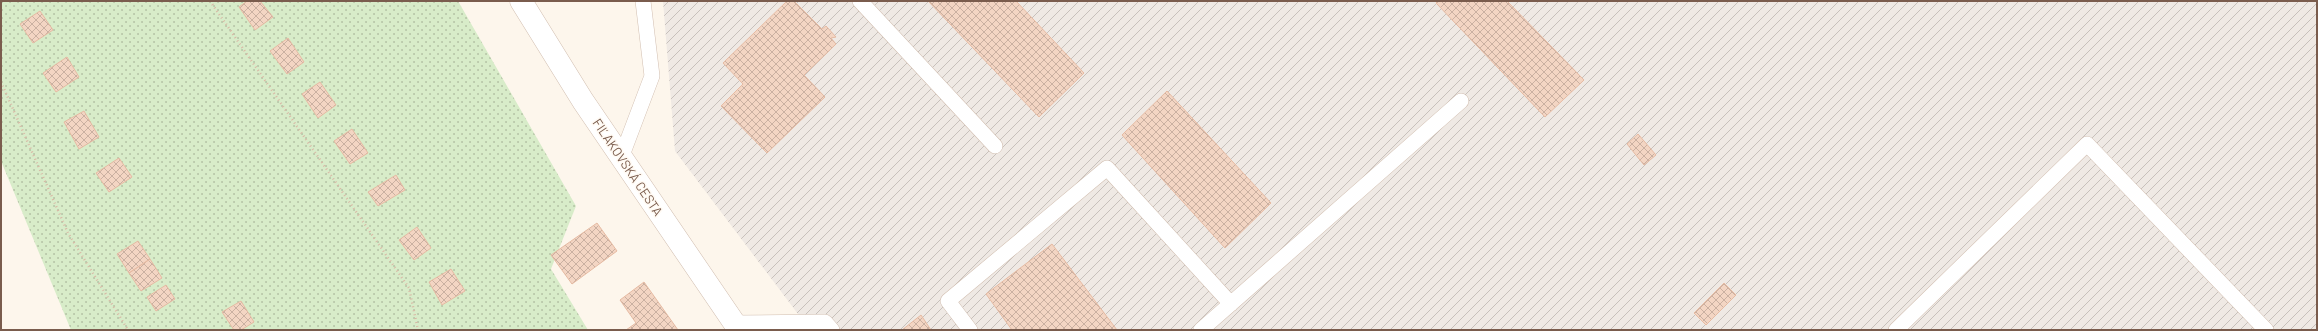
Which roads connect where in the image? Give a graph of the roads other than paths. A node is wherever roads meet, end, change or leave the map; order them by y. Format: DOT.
graph roads {
  1 [pos="521,1"];
  2 [pos="643,1"];
  3 [pos="860,1"];
  4 [pos="1461,101"];
  5 [pos="995,146"];
  6 [pos="622,158"];
  7 [pos="1231,304"];
  8 [pos="737,326"];
  9 [pos="832,330"];
  10 [pos="970,330"];
  11 [pos="1201,330"];
  12 [pos="1896,330"];
  13 [pos="2266,330"];
  1 -- 6 [label="street, FIĽAKOVSKÁ CESTA"];
  2 -- 6 [label="lane"];
  3 -- 5 [label="lane"];
  4 -- 7 [label="lane"];
  6 -- 8 [label="street, FIĽAKOVSKÁ CESTA"];
  7 -- 10 [label="lane"];
  7 -- 11 [label="lane"];
  8 -- 9 [label="lane"];
  12 -- 13 [label="lane"];
}
